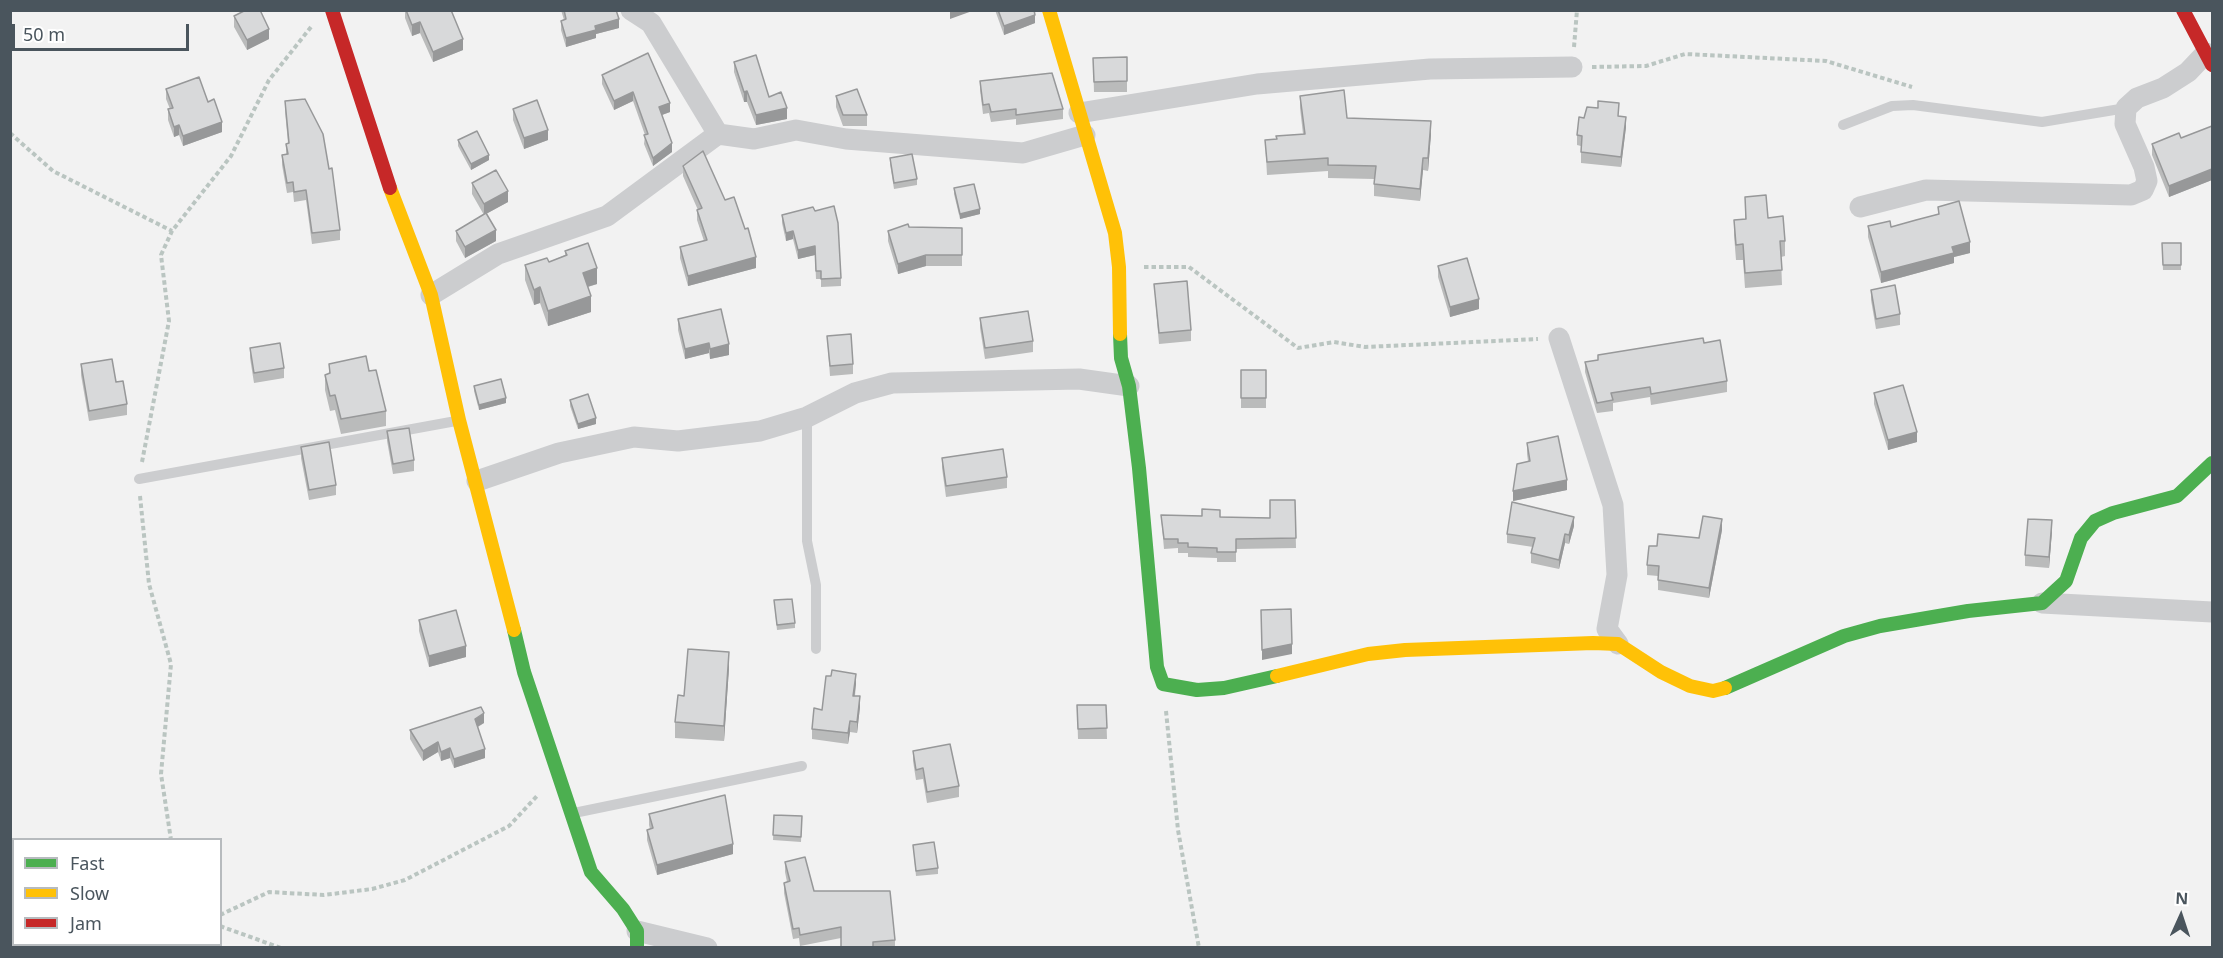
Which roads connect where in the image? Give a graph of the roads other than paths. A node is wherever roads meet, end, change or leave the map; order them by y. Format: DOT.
graph roads {
  1 [pos="332,10"];
  2 [pos="631,10"];
  3 [pos="1049,10"];
  4 [pos="2183,10"];
  5 [pos="2209,59"];
  6 [pos="1572,67"];
  7 [pos="2126,108"];
  8 [pos="1079,113"];
  9 [pos="1843,125"];
  10 [pos="718,134"];
  11 [pos="1085,135"];
  12 [pos="1860,207"];
  13 [pos="430,295"];
  14 [pos="1559,338"];
  15 [pos="1129,386"];
  16 [pos="807,417"];
  17 [pos="459,420"];
  18 [pos="2212,463"];
  19 [pos="138,479"];
  20 [pos="477,481"];
  21 [pos="2042,603"];
  22 [pos="2212,612"];
  23 [pos="1618,644"];
  24 [pos="816,649"];
  25 [pos="802,766"];
  26 [pos="571,814"];
  27 [pos="637,939"];
  28 [pos="707,948"];
  1 -- 13 [label="street"];
  2 -- 10 [label="street"];
  3 -- 8 [label="street"];
  4 -- 5 [label="street"];
  5 -- 7 [label="street"];
  6 -- 8 [label="street"];
  7 -- 9 [label="lane"];
  7 -- 12 [label="street"];
  8 -- 11 [label="street"];
  10 -- 11 [label="street"];
  10 -- 13 [label="street"];
  11 -- 15 [label="street"];
  13 -- 17 [label="street"];
  14 -- 23 [label="street"];
  15 -- 16 [label="street"];
  15 -- 23 [label="street"];
  16 -- 20 [label="street"];
  16 -- 24 [label="lane"];
  17 -- 19 [label="lane"];
  17 -- 20 [label="street"];
  18 -- 21 [label="street"];
  20 -- 26 [label="street"];
  21 -- 22 [label="street"];
  21 -- 23 [label="street"];
  25 -- 26 [label="lane"];
  26 -- 27 [label="street"];
  27 -- 28 [label="street"];
}
